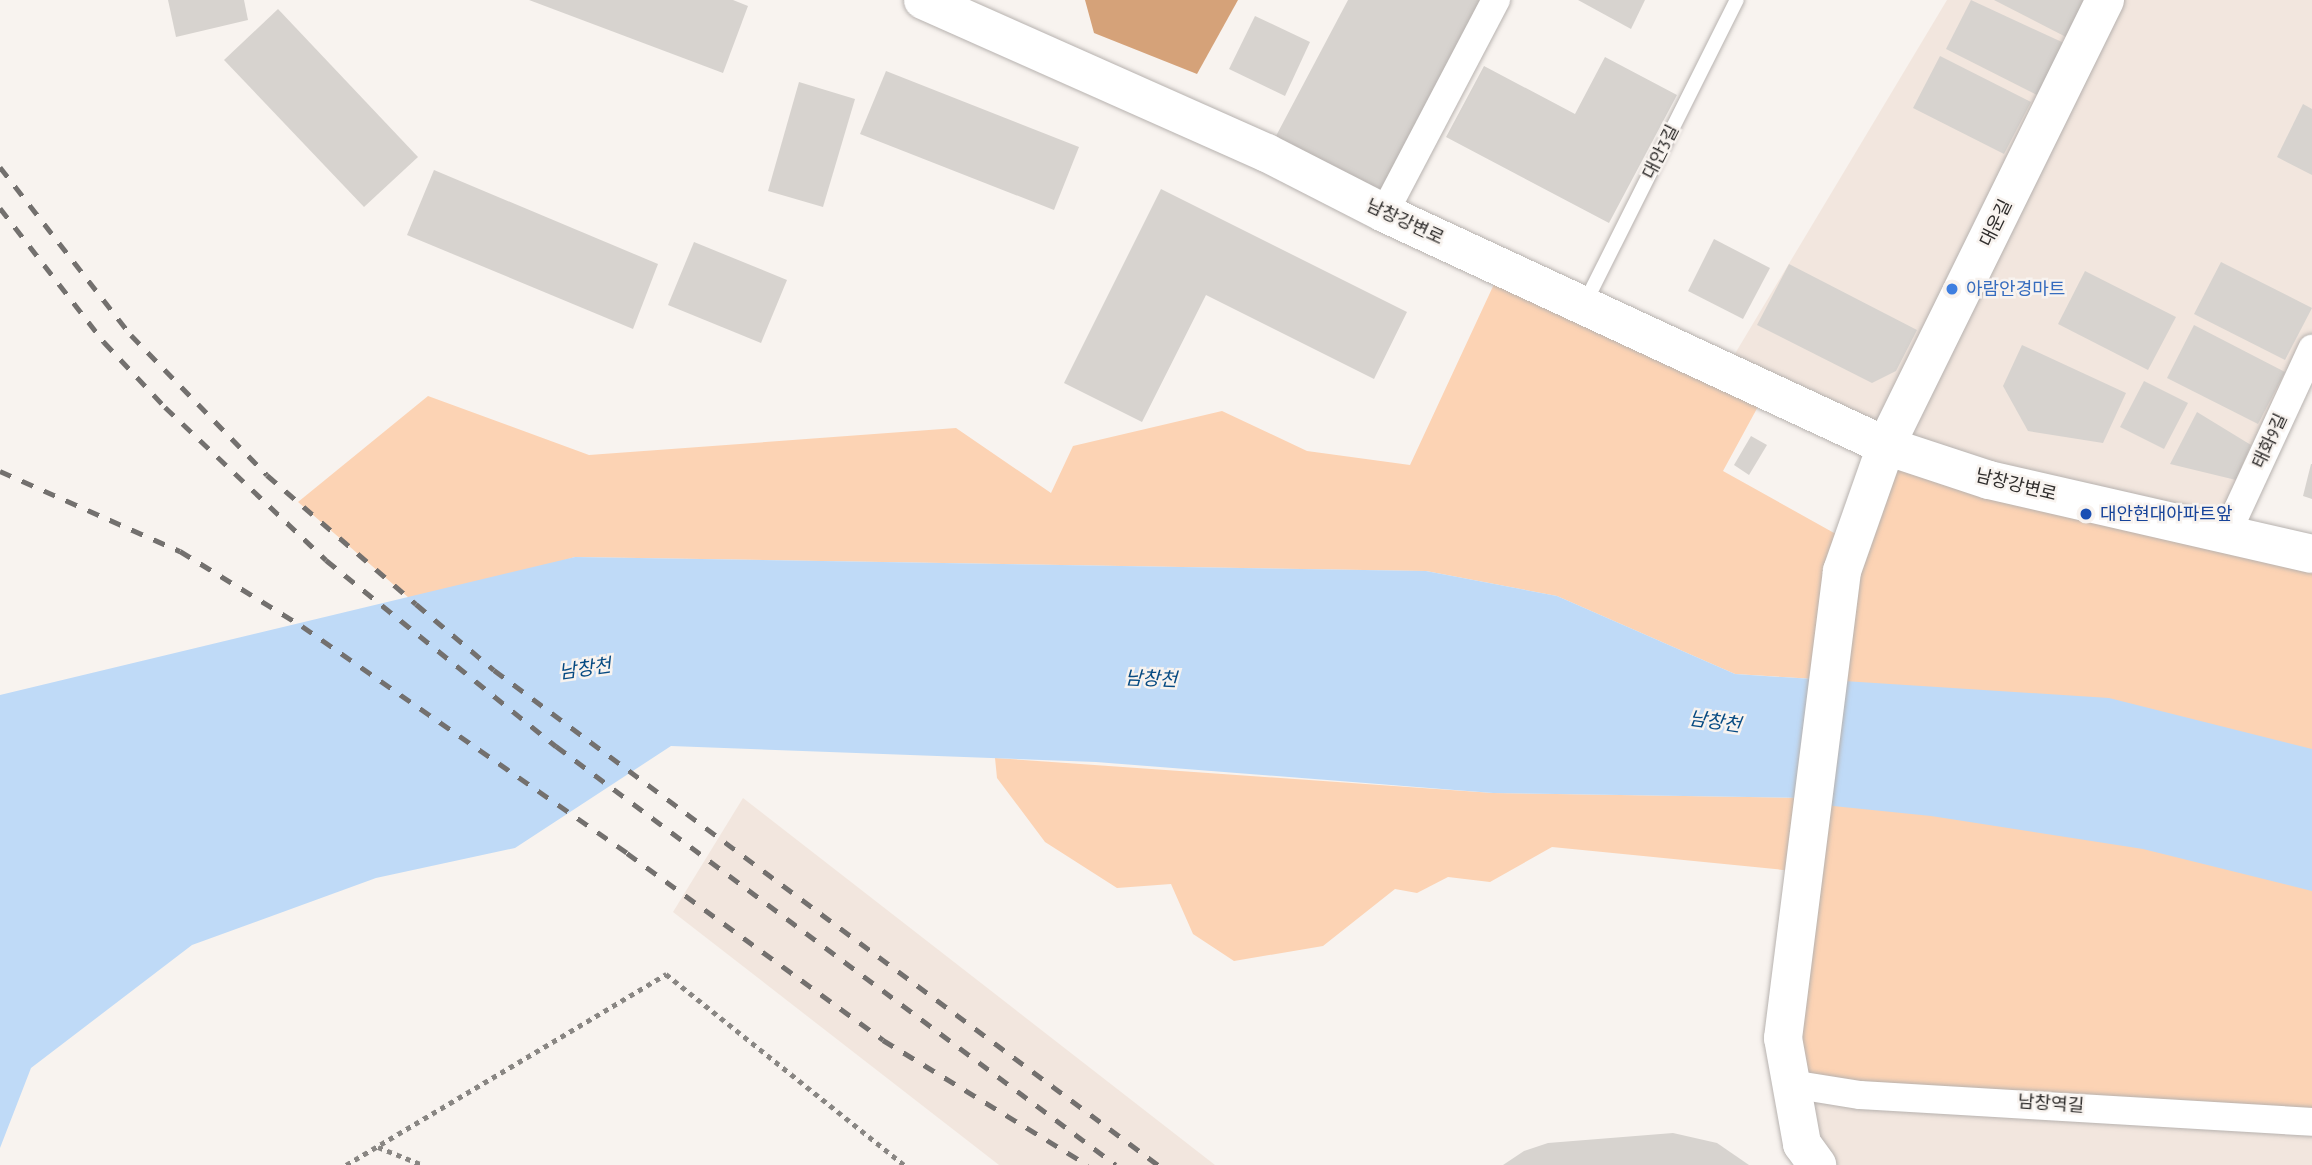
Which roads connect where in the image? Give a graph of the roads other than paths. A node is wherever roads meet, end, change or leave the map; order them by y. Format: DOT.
graph roads {
  1 [pos="1496,0"];
  2 [pos="1737,0"];
  3 [pos="2105,0"];
  4 [pos="945,4"];
  5 [pos="1384,214"];
  6 [pos="1584,305"];
  7 [pos="2312,349"];
  8 [pos="1886,446"];
  9 [pos="2227,533"];
  10 [pos="2312,555"];
  11 [pos="1791,1084"];
  12 [pos="2312,1122"];
  13 [pos="1817,1165"];
  1 -- 5 [label="street"];
  2 -- 6 [label="lane, 대안3길"];
  3 -- 8 [label="street, 대운길"];
  4 -- 5 [label="street, 남창강변로"];
  5 -- 6 [label="street, 남창강변로"];
  6 -- 8 [label="street, 남창강변로"];
  7 -- 9 [label="street, 태화9길"];
  8 -- 9 [label="street, 남창강변로"];
  8 -- 11 [label="street"];
  9 -- 10 [label="street, 남창강변로"];
  11 -- 12 [label="street, 남창역길"];
  11 -- 13 [label="street"];
}
